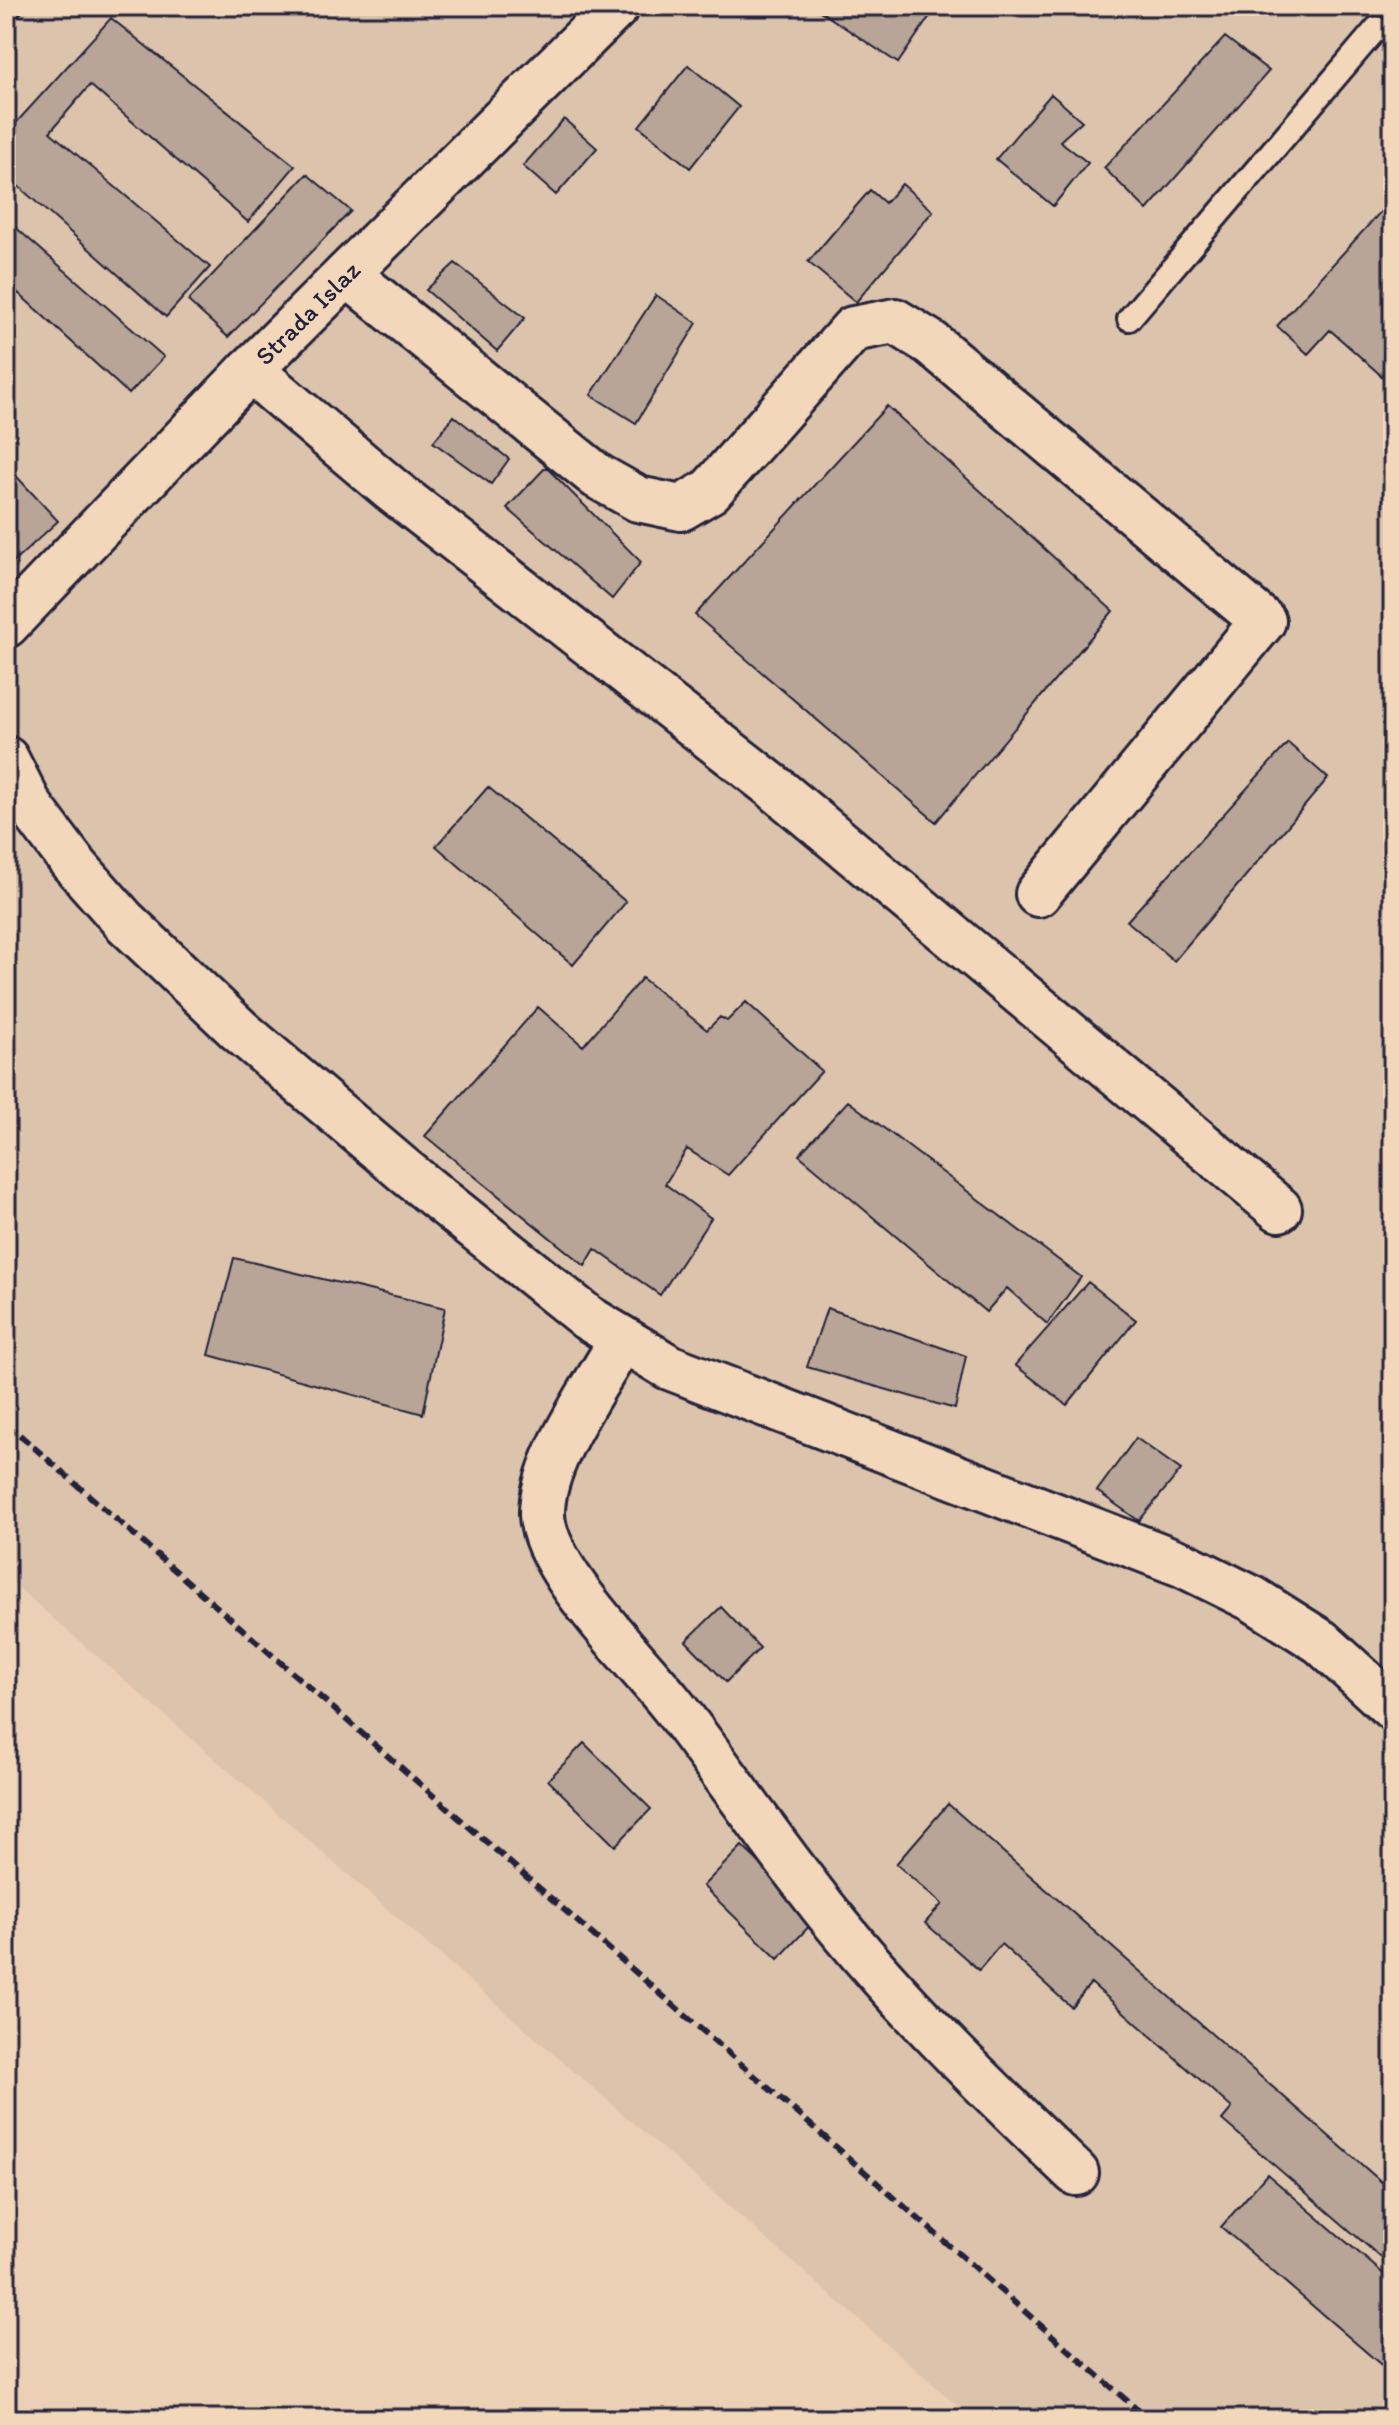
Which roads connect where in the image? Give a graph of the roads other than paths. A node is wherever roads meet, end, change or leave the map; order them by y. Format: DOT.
graph roads {
  1 [pos="617,6"];
  2 [pos="1377,28"];
  3 [pos="347,274"];
  4 [pos="1129,319"];
  5 [pos="250,370"];
  6 [pos="6,625"];
  7 [pos="6,759"];
  8 [pos="1038,894"];
  9 [pos="1279,1209"];
  10 [pos="622,1339"];
  11 [pos="1393,1708"];
  12 [pos="1076,2173"];
  1 -- 3 [label="street, Strada Islaz"];
  2 -- 4 [label="lane"];
  3 -- 5 [label="street, Strada Islaz"];
  3 -- 8 [label="street"];
  5 -- 6 [label="street, Strada Islaz"];
  5 -- 9 [label="street"];
  7 -- 10 [label="street"];
  10 -- 11 [label="street"];
  10 -- 12 [label="street"];
}
